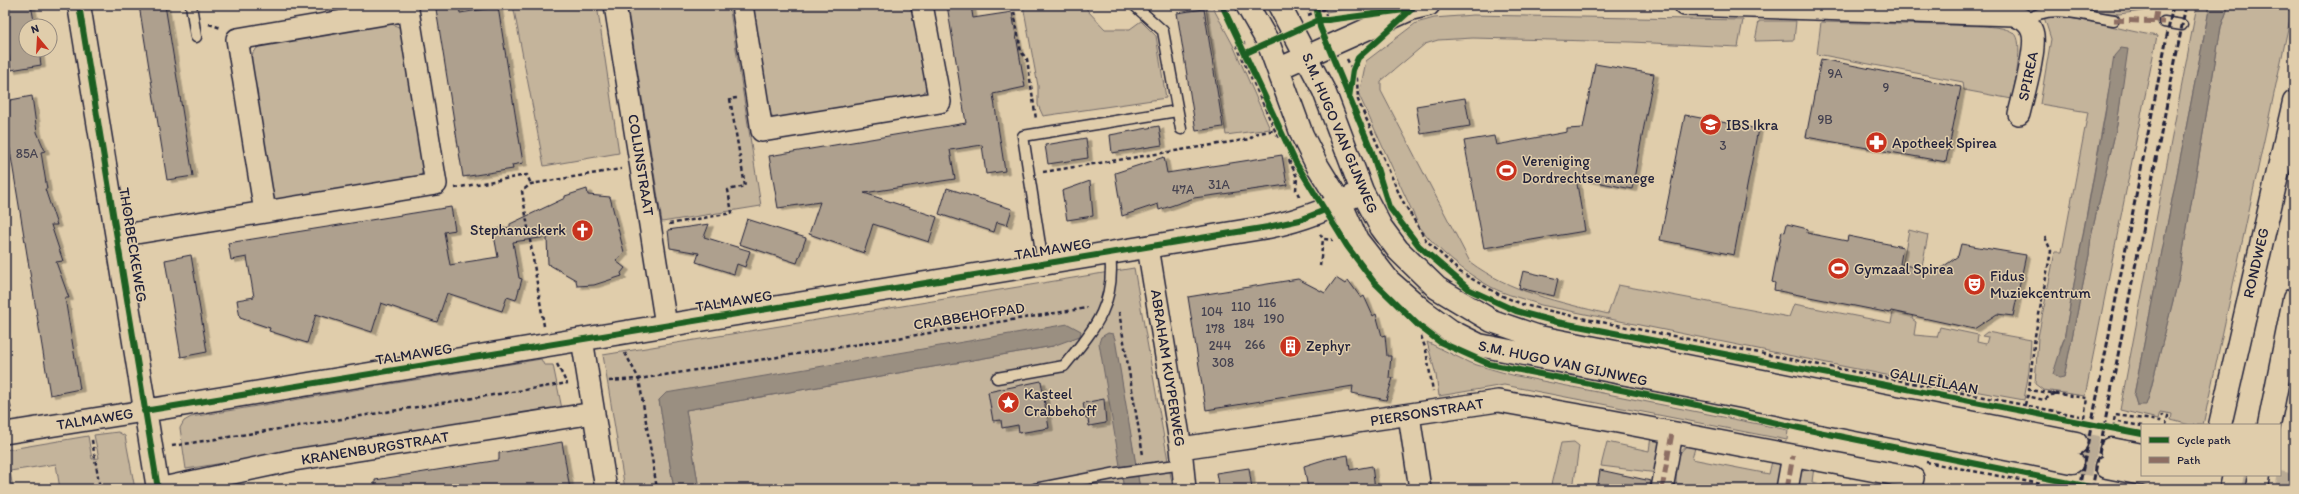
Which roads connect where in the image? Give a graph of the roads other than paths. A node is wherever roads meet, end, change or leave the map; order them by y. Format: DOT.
graph roads {
  1 [pos="80,5"];
  2 [pos="190,5"];
  3 [pos="615,5"];
  4 [pos="742,5"];
  5 [pos="922,5"];
  6 [pos="1134,5"];
  7 [pos="1247,5"];
  8 [pos="1429,5"];
  9 [pos="1685,5"];
  10 [pos="1284,14"];
  11 [pos="2114,20"];
  12 [pos="2026,22"];
  13 [pos="2164,22"];
  14 [pos="2182,25"];
  15 [pos="196,37"];
  16 [pos="1308,56"];
  17 [pos="1278,69"];
  18 [pos="2294,102"];
  19 [pos="1177,111"];
  20 [pos="2019,114"];
  21 [pos="1181,129"];
  22 [pos="1362,191"];
  23 [pos="1341,204"];
  24 [pos="265,212"];
  25 [pos="118,236"];
  26 [pos="1148,247"];
  27 [pos="1110,253"];
  28 [pos="1044,264"];
  29 [pos="2294,299"];
  30 [pos="666,325"];
  31 [pos="582,339"];
  32 [pos="997,378"];
  33 [pos="1712,382"];
  34 [pos="144,411"];
  35 [pos="594,413"];
  36 [pos="1409,415"];
  37 [pos="2220,424"];
  38 [pos="2269,424"];
  39 [pos="10,432"];
  40 [pos="1672,433"];
  41 [pos="2074,452"];
  42 [pos="2141,455"];
  43 [pos="1182,456"];
  44 [pos="1793,456"];
  45 [pos="2141,473"];
  46 [pos="2154,476"];
  47 [pos="2259,476"];
  48 [pos="2203,483"];
  49 [pos="191,486"];
  50 [pos="158,489"];
  51 [pos="606,489"];
  52 [pos="1035,489"];
  53 [pos="1186,489"];
  54 [pos="1420,489"];
  55 [pos="1662,489"];
  56 [pos="1787,489"];
  57 [pos="1910,489"];
  58 [pos="2257,489"];
  1 -- 25 [label="main road, THORBECKEWEG"];
  2 -- 15 [label="lane"];
  3 -- 30 [label="street, COLIJNSTRAAT"];
  4 -- 5 [label="street"];
  6 -- 19 [label="lane"];
  7 -- 17 [label="main road, S.M. HUGO VAN GIJNWEG"];
  8 -- 16 [label="street"];
  9 -- 12 [label="street"];
  10 -- 16 [label="main road, S.M. HUGO VAN GIJNWEG"];
  11 -- 12 [label="lane"];
  12 -- 20 [label="street, SPIREA"];
  13 -- 14 [label="lane"];
  16 -- 17 [label="street"];
  16 -- 22 [label="main road, S.M. HUGO VAN GIJNWEG"];
  17 -- 23 [label="main road, S.M. HUGO VAN GIJNWEG"];
  18 -- 37 [label="main road, RONDWEG"];
  19 -- 21 [label="lane"];
  19 -- 28 [label="lane"];
  22 -- 23 [label="main road, TALMAWEG"];
  22 -- 33 [label="main road, S.M. HUGO VAN GIJNWEG"];
  23 -- 26 [label="main road, TALMAWEG"];
  23 -- 33 [label="main road, S.M. HUGO VAN GIJNWEG"];
  24 -- 24 [label="street"];
  24 -- 25 [label="street"];
  25 -- 34 [label="main road, THORBECKEWEG"];
  26 -- 27 [label="main road, TALMAWEG"];
  26 -- 43 [label="street, ABRAHAM KUYPERWEG"];
  27 -- 28 [label="main road, TALMAWEG"];
  27 -- 32 [label="lane"];
  28 -- 30 [label="main road, TALMAWEG"];
  29 -- 38 [label="main road"];
  30 -- 31 [label="main road, TALMAWEG"];
  31 -- 34 [label="main road, TALMAWEG"];
  31 -- 35 [label="street"];
  33 -- 41 [label="main road"];
  34 -- 39 [label="street, TALMAWEG"];
  34 -- 50 [label="main road, THORBECKEWEG"];
  35 -- 49 [label="street, KRANENBURGSTRAAT"];
  35 -- 51 [label="street"];
  36 -- 40 [label="street, PIERSONSTRAAT"];
  36 -- 43 [label="street, PIERSONSTRAAT"];
  36 -- 54 [label="street"];
  40 -- 44 [label="street, PIERSONSTRAAT"];
  40 -- 55 [label="street"];
  42 -- 45 [label="main road"];
  43 -- 52 [label="lane"];
  43 -- 53 [label="street, ABRAHAM KUYPERWEG"];
  44 -- 56 [label="street"];
  44 -- 57 [label="street, PIERSONSTRAAT"];
  46 -- 48 [label="main road"];
  47 -- 58 [label="main road"];
  49 -- 50 [label="street, KRANENBURGSTRAAT"];
}
